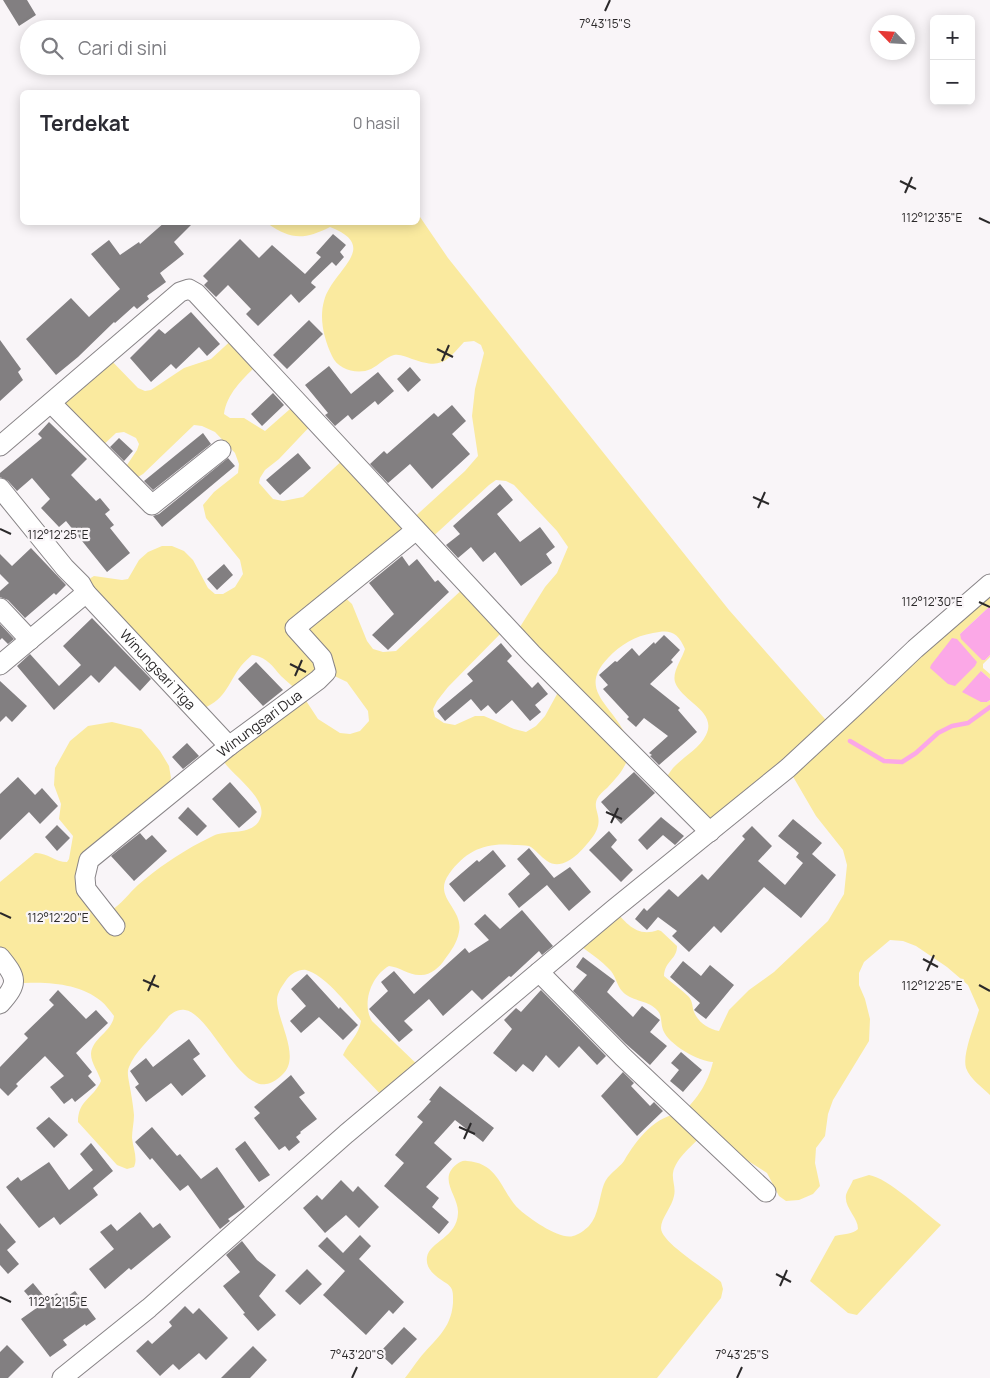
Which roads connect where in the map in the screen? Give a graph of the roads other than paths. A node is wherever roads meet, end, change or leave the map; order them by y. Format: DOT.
graph roads {
  1 [pos="51,403"];
  2 [pos="0,446"];
  3 [pos="221,450"];
  4 [pos="0,488"];
  5 [pos="416,530"];
  6 [pos="990,584"];
  7 [pos="86,593"];
  8 [pos="0,608"];
  9 [pos="30,640"];
  10 [pos="0,665"];
  11 [pos="229,746"];
  12 [pos="710,832"];
  13 [pos="115,926"];
  14 [pos="0,957"];
  15 [pos="540,972"];
  16 [pos="0,1004"];
  17 [pos="766,1192"];
  18 [pos="62,1378"];
  1 -- 2 [label="street"];
  1 -- 3 [label="street"];
  1 -- 5 [label="street"];
  4 -- 7 [label="street, Winungsari Tiga"];
  5 -- 11 [label="street, Winungsari Dua"];
  5 -- 12 [label="street"];
  6 -- 12 [label="street"];
  7 -- 9 [label="street"];
  7 -- 11 [label="street, Winungsari Tiga"];
  8 -- 9 [label="street"];
  9 -- 10 [label="street"];
  11 -- 13 [label="street, Winungsari Dua"];
  12 -- 15 [label="street"];
  14 -- 16 [label="street"];
  15 -- 17 [label="street"];
  15 -- 18 [label="street"];
}
